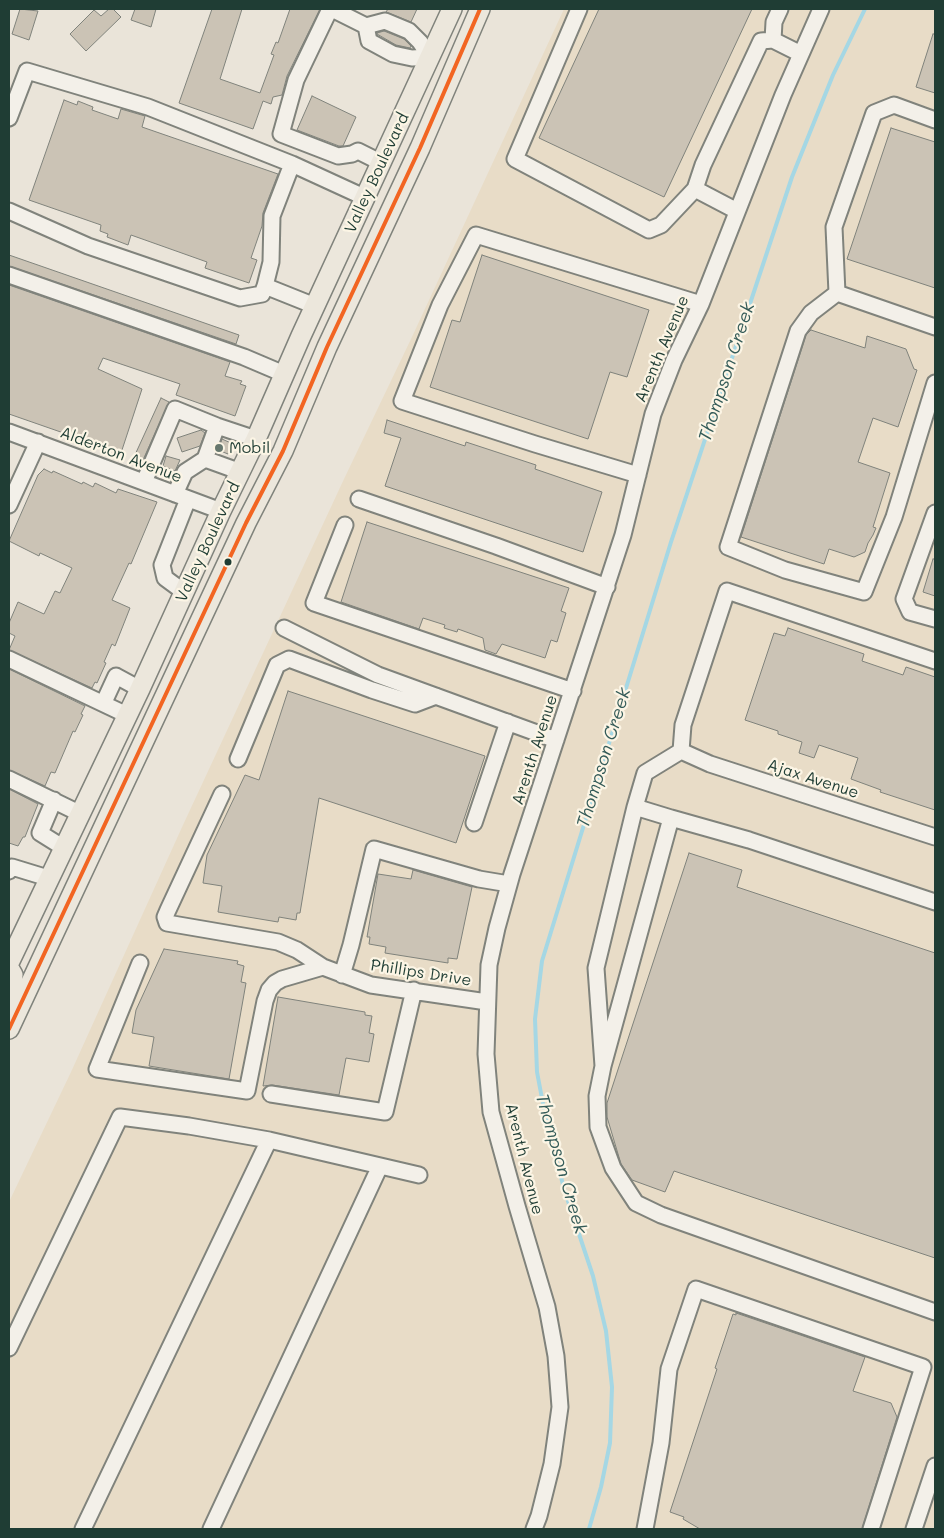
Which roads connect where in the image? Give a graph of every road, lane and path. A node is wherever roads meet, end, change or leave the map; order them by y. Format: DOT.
graph roads {
  1 [pos="331,9"];
  2 [pos="452,9"];
  3 [pos="480,9"];
  4 [pos="579,9"];
  5 [pos="780,9"];
  6 [pos="821,9"];
  7 [pos="366,26"];
  8 [pos="773,40"];
  9 [pos="801,54"];
  10 [pos="430,57"];
  11 [pos="9,118"];
  12 [pos="935,120"];
  13 [pos="382,163"];
  14 [pos="292,164"];
  15 [pos="695,189"];
  16 [pos="366,198"];
  17 [pos="9,211"];
  18 [pos="738,211"];
  19 [pos="9,276"];
  20 [pos="265,286"];
  21 [pos="836,293"];
  22 [pos="701,304"];
  23 [pos="315,306"];
  24 [pos="935,327"];
  25 [pos="284,374"];
  26 [pos="935,383"];
  27 [pos="217,426"];
  28 [pos="9,432"];
  29 [pos="256,439"];
  30 [pos="38,442"];
  31 [pos="205,459"];
  32 [pos="241,472"];
  33 [pos="638,476"];
  34 [pos="144,482"];
  35 [pos="181,496"];
  36 [pos="359,499"];
  37 [pos="9,505"];
  38 [pos="221,511"];
  39 [pos="935,514"];
  40 [pos="246,523"];
  41 [pos="344,525"];
  42 [pos="607,587"];
  43 [pos="184,592"];
  44 [pos="935,619"];
  45 [pos="284,628"];
  46 [pos="9,658"];
  47 [pos="935,662"];
  48 [pos="140,689"];
  49 [pos="573,691"];
  50 [pos="436,696"];
  51 [pos="104,702"];
  52 [pos="127,715"];
  53 [pos="508,722"];
  54 [pos="556,740"];
  55 [pos="680,751"];
  56 [pos="238,759"];
  57 [pos="9,779"];
  58 [pos="222,794"];
  59 [pos="54,800"];
  60 [pos="635,808"];
  61 [pos="81,814"];
  62 [pos="671,818"];
  63 [pos="474,823"];
  64 [pos="935,837"];
  65 [pos="64,848"];
  66 [pos="9,871"];
  67 [pos="48,878"];
  68 [pos="509,884"];
  69 [pos="935,902"];
  70 [pos="9,963"];
  71 [pos="140,963"];
  72 [pos="323,967"];
  73 [pos="9,968"];
  74 [pos="342,975"];
  75 [pos="414,990"];
  76 [pos="9,1000"];
  77 [pos="487,1002"];
  78 [pos="9,1029"];
  79 [pos="603,1066"];
  80 [pos="271,1094"];
  81 [pos="269,1140"];
  82 [pos="380,1166"];
  83 [pos="419,1175"];
  84 [pos="935,1312"];
  85 [pos="9,1348"];
  86 [pos="935,1466"];
  87 [pos="84,1529"];
  88 [pos="211,1529"];
  89 [pos="534,1529"];
  90 [pos="647,1529"];
  91 [pos="871,1529"];
  92 [pos="914,1529"];
  1 -- 7 [label="street"];
  1 -- 13 [label="street"];
  2 -- 10 [label="main road, Valley Boulevard"];
  3 -- 40 [label="main road, Valley Boulevard"];
  4 -- 15 [label="street"];
  5 -- 8 [label="street"];
  6 -- 9 [label="street, Arenth Avenue"];
  7 -- 10 [label="street"];
  7 -- 10 [label="street"];
  8 -- 9 [label="street"];
  8 -- 15 [label="street"];
  9 -- 18 [label="street, Arenth Avenue"];
  10 -- 13 [label="main road, Valley Boulevard"];
  11 -- 14 [label="street"];
  12 -- 21 [label="street"];
  13 -- 16 [label="main road, Valley Boulevard"];
  14 -- 16 [label="street"];
  14 -- 20 [label="street"];
  15 -- 18 [label="street"];
  16 -- 23 [label="main road, Valley Boulevard"];
  17 -- 20 [label="street"];
  18 -- 22 [label="street, Arenth Avenue"];
  19 -- 25 [label="street"];
  20 -- 23 [label="street"];
  21 -- 24 [label="street"];
  21 -- 26 [label="street"];
  22 -- 33 [label="street, Arenth Avenue"];
  22 -- 33 [label="street"];
  23 -- 25 [label="main road, Valley Boulevard"];
  25 -- 29 [label="main road, Valley Boulevard"];
  27 -- 29 [label="street"];
  27 -- 31 [label="street"];
  27 -- 34 [label="street"];
  28 -- 30 [label="street, Alderton Avenue"];
  29 -- 32 [label="main road, Valley Boulevard"];
  30 -- 34 [label="street, Alderton Avenue"];
  30 -- 37 [label="street"];
  31 -- 32 [label="street"];
  31 -- 35 [label="street"];
  32 -- 38 [label="main road, Valley Boulevard"];
  33 -- 42 [label="street, Arenth Avenue"];
  34 -- 35 [label="street, Alderton Avenue"];
  35 -- 38 [label="street, Alderton Avenue"];
  35 -- 43 [label="street"];
  36 -- 42 [label="street"];
  38 -- 40 [label="main road"];
  38 -- 43 [label="main road, Valley Boulevard"];
  39 -- 44 [label="street"];
  40 -- 78 [label="main road, Valley Boulevard"];
  41 -- 49 [label="street"];
  42 -- 49 [label="street, Arenth Avenue"];
  43 -- 48 [label="main road, Valley Boulevard"];
  45 -- 50 [label="street"];
  46 -- 51 [label="street"];
  47 -- 55 [label="street"];
  48 -- 51 [label="street"];
  48 -- 52 [label="main road, Valley Boulevard"];
  49 -- 54 [label="street, Arenth Avenue"];
  50 -- 53 [label="street"];
  50 -- 56 [label="street"];
  51 -- 52 [label="street"];
  52 -- 61 [label="main road, Valley Boulevard"];
  53 -- 54 [label="street"];
  53 -- 63 [label="street"];
  54 -- 68 [label="street, Arenth Avenue"];
  55 -- 60 [label="street"];
  55 -- 64 [label="street, Ajax Avenue"];
  57 -- 59 [label="street"];
  58 -- 72 [label="street, Phillips Drive"];
  59 -- 61 [label="street"];
  59 -- 65 [label="street"];
  60 -- 62 [label="street"];
  60 -- 79 [label="street"];
  61 -- 65 [label="main road, Valley Boulevard"];
  62 -- 69 [label="street"];
  62 -- 79 [label="street"];
  65 -- 67 [label="main road, Valley Boulevard"];
  66 -- 67 [label="street"];
  67 -- 70 [label="main road, Valley Boulevard"];
  68 -- 74 [label="street"];
  68 -- 77 [label="street, Arenth Avenue"];
  71 -- 72 [label="street"];
  72 -- 74 [label="street, Phillips Drive"];
  73 -- 76 [label="main road"];
  74 -- 75 [label="street, Phillips Drive"];
  75 -- 77 [label="street, Phillips Drive"];
  75 -- 80 [label="street"];
  77 -- 89 [label="street, Arenth Avenue"];
  79 -- 84 [label="street"];
  81 -- 82 [label="street"];
  81 -- 85 [label="street"];
  81 -- 87 [label="street"];
  82 -- 83 [label="street"];
  82 -- 88 [label="street"];
  86 -- 92 [label="street"];
  90 -- 91 [label="street"];
}
